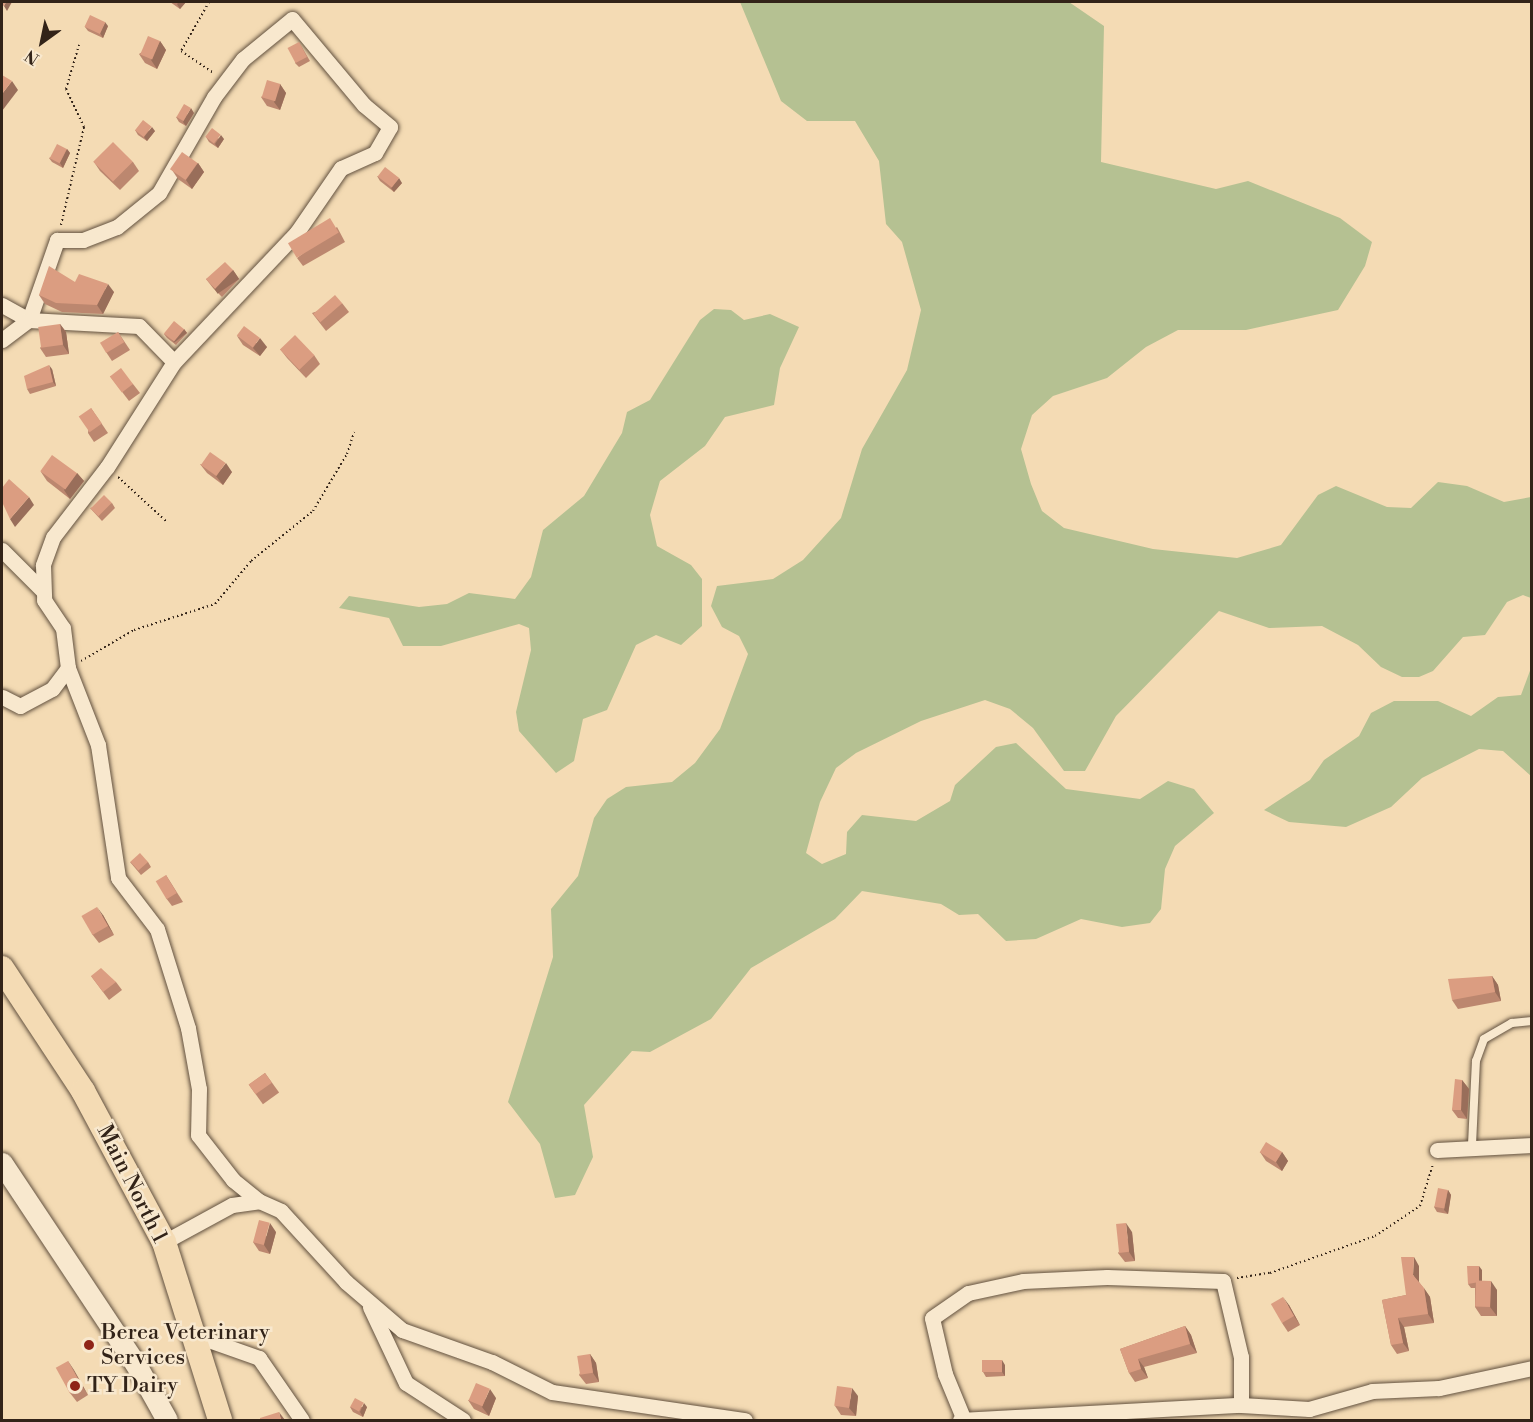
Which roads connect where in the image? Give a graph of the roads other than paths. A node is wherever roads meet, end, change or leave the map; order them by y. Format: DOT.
graph roads {
  1 [pos="2,305"];
  2 [pos="29,320"];
  3 [pos="2,340"];
  4 [pos="174,362"];
  5 [pos="2,550"];
  6 [pos="43,591"];
  7 [pos="68,668"];
  8 [pos="2,697"];
  9 [pos="2,968"];
  10 [pos="1532,1021"];
  11 [pos="1472,1145"];
  12 [pos="1532,1145"];
  13 [pos="1437,1150"];
  14 [pos="2,1163"];
  15 [pos="259,1201"];
  16 [pos="164,1242"];
  17 [pos="368,1300"];
  18 [pos="197,1335"];
  19 [pos="1532,1368"];
  20 [pos="1241,1405"];
  21 [pos="167,1420"];
  22 [pos="220,1420"];
  23 [pos="302,1420"];
  24 [pos="463,1420"];
  25 [pos="745,1420"];
  26 [pos="962,1420"];
  1 -- 2 [label="street"];
  2 -- 3 [label="street"];
  2 -- 4 [label="street"];
  2 -- 4 [label="street"];
  4 -- 6 [label="street"];
  5 -- 6 [label="street"];
  6 -- 7 [label="street"];
  7 -- 8 [label="street"];
  7 -- 15 [label="street"];
  9 -- 16 [label="main road, Main North 1"];
  10 -- 11 [label="lane"];
  11 -- 12 [label="street"];
  11 -- 13 [label="street"];
  14 -- 21 [label="main road"];
  15 -- 16 [label="street"];
  15 -- 17 [label="street"];
  16 -- 18 [label="main road, Main North 1"];
  17 -- 24 [label="street"];
  17 -- 25 [label="street"];
  18 -- 22 [label="main road, Main North 1"];
  18 -- 23 [label="street"];
  19 -- 20 [label="street"];
  20 -- 26 [label="street"];
  20 -- 26 [label="street"];
}
